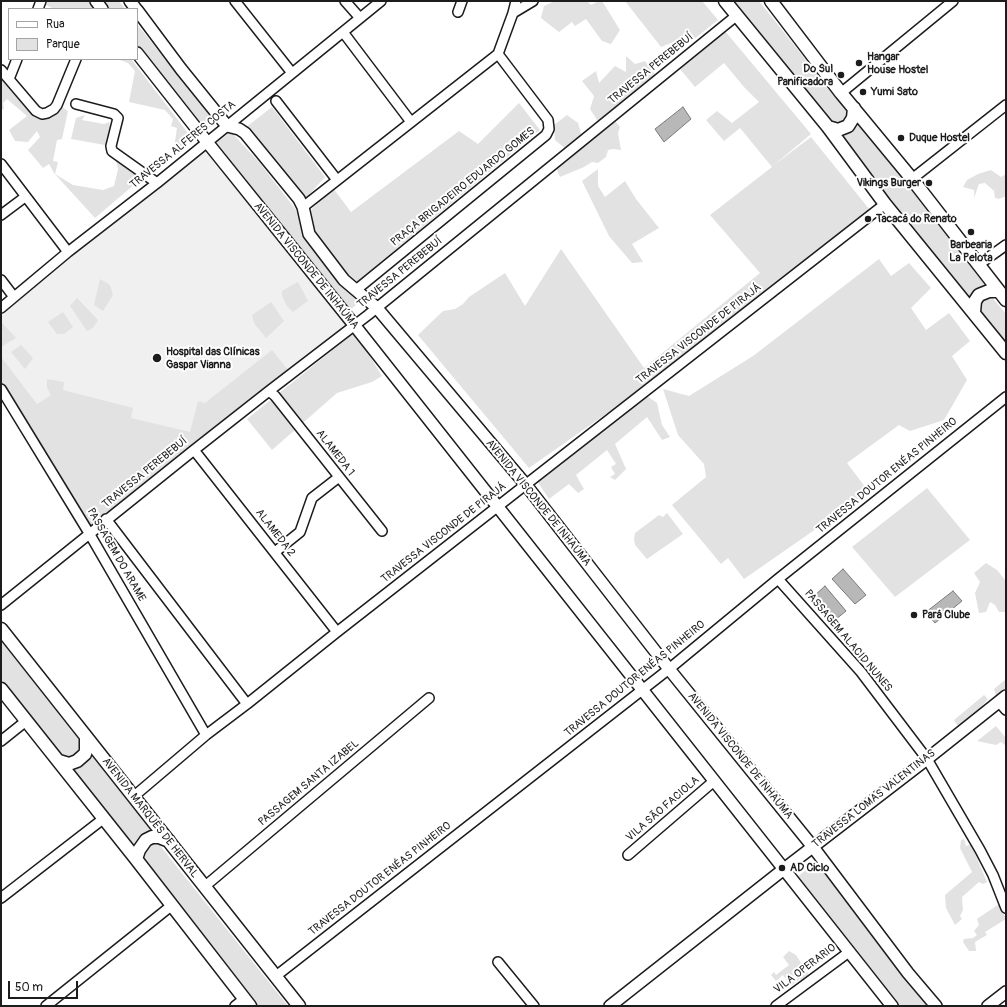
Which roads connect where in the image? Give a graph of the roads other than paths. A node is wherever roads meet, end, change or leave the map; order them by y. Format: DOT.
graph roads {
  1 [pos="235,1"];
  2 [pos="345,1"];
  3 [pos="381,1"];
  4 [pos="462,1"];
  5 [pos="516,1"];
  6 [pos="533,1"];
  7 [pos="725,1"];
  8 [pos="771,1"];
  9 [pos="954,1"];
  10 [pos="138,11"];
  11 [pos="458,12"];
  12 [pos="513,13"];
  13 [pos="736,16"];
  14 [pos="360,18"];
  15 [pos="343,32"];
  16 [pos="138,54"];
  17 [pos="498,54"];
  18 [pos="17,60"];
  19 [pos="76,60"];
  20 [pos="1,70"];
  21 [pos="292,73"];
  22 [pos="9,79"];
  23 [pos="841,93"];
  24 [pos="276,101"];
  25 [pos="76,104"];
  26 [pos="1006,105"];
  27 [pos="854,108"];
  28 [pos="411,122"];
  29 [pos="227,126"];
  30 [pos="828,127"];
  31 [pos="207,142"];
  32 [pos="1,164"];
  33 [pos="912,179"];
  34 [pos="337,180"];
  35 [pos="158,182"];
  36 [pos="25,197"];
  37 [pos="885,204"];
  38 [pos="303,207"];
  39 [pos="1,215"];
  40 [pos="1006,245"];
  41 [pos="68,252"];
  42 [pos="978,265"];
  43 [pos="1,280"];
  44 [pos="356,290"];
  45 [pos="1002,295"];
  46 [pos="14,297"];
  47 [pos="1,308"];
  48 [pos="377,308"];
  49 [pos="974,312"];
  50 [pos="355,326"];
  51 [pos="1006,353"];
  52 [pos="1,389"];
  53 [pos="269,391"];
  54 [pos="1006,397"];
  55 [pos="194,450"];
  56 [pos="339,477"];
  57 [pos="526,485"];
  58 [pos="497,506"];
  59 [pos="106,519"];
  60 [pos="382,531"];
  61 [pos="90,533"];
  62 [pos="275,552"];
  63 [pos="778,578"];
  64 [pos="1,605"];
  65 [pos="1,629"];
  66 [pos="337,632"];
  67 [pos="669,669"];
  68 [pos="1,689"];
  69 [pos="643,690"];
  70 [pos="429,698"];
  71 [pos="1004,703"];
  72 [pos="247,704"];
  73 [pos="26,721"];
  74 [pos="206,735"];
  75 [pos="86,737"];
  76 [pos="1,741"];
  77 [pos="927,759"];
  78 [pos="59,761"];
  79 [pos="714,781"];
  80 [pos="133,796"];
  81 [pos="103,819"];
  82 [pos="169,841"];
  83 [pos="813,847"];
  84 [pos="628,855"];
  85 [pos="136,859"];
  86 [pos="784,868"];
  87 [pos="204,887"];
  88 [pos="1,898"];
  89 [pos="171,906"];
  90 [pos="1006,908"];
  91 [pos="849,952"];
  92 [pos="498,962"];
  93 [pos="276,976"];
  94 [pos="1006,992"];
  95 [pos="243,1004"];
  96 [pos="46,1006"];
  97 [pos="299,1006"];
  98 [pos="534,1006"];
  99 [pos="610,1006"];
  100 [pos="776,1006"];
  101 [pos="892,1006"];
  102 [pos="936,1006"];
  103 [pos="988,1006"];
  1 -- 21 [label="street"];
  2 -- 14 [label="street"];
  3 -- 14 [label="street, TRAVESSA ALFERES COSTA"];
  4 -- 11 [label="street"];
  5 -- 12 [label="street"];
  6 -- 12 [label="street"];
  7 -- 13 [label="main road"];
  8 -- 23 [label="main road"];
  9 -- 23 [label="street"];
  10 -- 29 [label="street"];
  12 -- 17 [label="street"];
  13 -- 30 [label="main road"];
  13 -- 48 [label="street, TRAVESSA PEREBEBUÍ"];
  14 -- 15 [label="street, TRAVESSA ALFERES COSTA"];
  15 -- 21 [label="street, TRAVESSA ALFERES COSTA"];
  15 -- 28 [label="street"];
  16 -- 31 [label="street, AVENIDA VISCONDE DE INHAÚMA"];
  17 -- 28 [label="street"];
  17 -- 44 [label="street, PRAÇA BRIGADEIRO EDUARDO GOMES"];
  18 -- 22 [label="street"];
  19 -- 22 [label="street"];
  20 -- 22 [label="street"];
  21 -- 29 [label="street, TRAVESSA ALFERES COSTA"];
  23 -- 27 [label="main road"];
  24 -- 34 [label="street"];
  25 -- 35 [label="street"];
  26 -- 33 [label="street"];
  27 -- 30 [label="main road"];
  27 -- 33 [label="main road"];
  28 -- 34 [label="street"];
  29 -- 31 [label="street, TRAVESSA ALFERES COSTA"];
  29 -- 38 [label="street, AVENIDA VISCONDE DE INHAÚMA"];
  30 -- 37 [label="main road"];
  31 -- 35 [label="street, TRAVESSA ALFERES COSTA"];
  31 -- 50 [label="street, AVENIDA VISCONDE DE INHAÚMA"];
  32 -- 36 [label="street"];
  33 -- 42 [label="main road"];
  34 -- 38 [label="street"];
  35 -- 41 [label="street, TRAVESSA ALFERES COSTA"];
  36 -- 39 [label="street"];
  36 -- 41 [label="street"];
  37 -- 49 [label="main road"];
  37 -- 57 [label="street, TRAVESSA VISCONDE DE PIRAJÁ"];
  38 -- 44 [label="street, AVENIDA VISCONDE DE INHAÚMA"];
  40 -- 42 [label="street"];
  41 -- 46 [label="street, TRAVESSA ALFERES COSTA"];
  42 -- 45 [label="main road"];
  43 -- 46 [label="street"];
  44 -- 48 [label="street, AVENIDA VISCONDE DE INHAÚMA"];
  45 -- 49 [label="main road"];
  46 -- 47 [label="street, TRAVESSA ALFERES COSTA"];
  48 -- 50 [label="street, TRAVESSA PEREBEBUÍ"];
  48 -- 57 [label="street, AVENIDA VISCONDE DE INHAÚMA"];
  49 -- 51 [label="main road"];
  50 -- 53 [label="street, TRAVESSA PEREBEBUÍ"];
  50 -- 58 [label="street, AVENIDA VISCONDE DE INHAÚMA"];
  52 -- 61 [label="street, PASSAGEM DO ARAME"];
  53 -- 55 [label="street, TRAVESSA PEREBEBUÍ"];
  53 -- 56 [label="street, ALAMEDA 1"];
  54 -- 63 [label="street, TRAVESSA DOUTOR ENÉAS PINHEIRO"];
  55 -- 59 [label="street, TRAVESSA PEREBEBUÍ"];
  55 -- 62 [label="street, ALAMEDA 2"];
  56 -- 60 [label="street, ALAMEDA 1"];
  56 -- 62 [label="street"];
  57 -- 58 [label="street, TRAVESSA VISCONDE DE PIRAJÁ"];
  57 -- 67 [label="street, AVENIDA VISCONDE DE INHAÚMA"];
  58 -- 66 [label="street, TRAVESSA VISCONDE DE PIRAJÁ"];
  58 -- 69 [label="street, AVENIDA VISCONDE DE INHAÚMA"];
  59 -- 61 [label="street, TRAVESSA PEREBEBUÍ"];
  59 -- 72 [label="street, PASSAGEM DO ARAME"];
  61 -- 64 [label="street, TRAVESSA PEREBEBUÍ"];
  61 -- 74 [label="street, PASSAGEM DO ARAME"];
  62 -- 66 [label="street, ALAMEDA 2"];
  63 -- 67 [label="street, TRAVESSA DOUTOR ENÉAS PINHEIRO"];
  63 -- 77 [label="street, PASSAGEM ALACID NUNES"];
  65 -- 75 [label="main road, AVENIDA MARQUÊS DE HERVAL"];
  66 -- 72 [label="street, TRAVESSA VISCONDE DE PIRAJÁ"];
  67 -- 69 [label="street, TRAVESSA DOUTOR ENÉAS PINHEIRO"];
  67 -- 83 [label="street, AVENIDA VISCONDE DE INHAÚMA"];
  68 -- 73 [label="main road"];
  69 -- 79 [label="street, AVENIDA VISCONDE DE INHAÚMA"];
  69 -- 93 [label="street, TRAVESSA DOUTOR ENÉAS PINHEIRO"];
  70 -- 87 [label="street, PASSAGEM SANTA IZABEL"];
  71 -- 77 [label="street, TRAVESSA LOMAS VALENTINAS"];
  72 -- 74 [label="street, TRAVESSA VISCONDE DE PIRAJÁ"];
  73 -- 76 [label="street"];
  73 -- 78 [label="main road"];
  74 -- 80 [label="street, TRAVESSA VISCONDE DE PIRAJÁ"];
  75 -- 78 [label="main road"];
  75 -- 80 [label="main road, AVENIDA MARQUÊS DE HERVAL"];
  77 -- 83 [label="street, TRAVESSA LOMAS VALENTINAS"];
  77 -- 90 [label="street, PASSAGEM ALACID NUNES"];
  78 -- 81 [label="main road"];
  79 -- 84 [label="street, VILA SÃO FACIOLA"];
  79 -- 86 [label="street, AVENIDA VISCONDE DE INHAÚMA"];
  80 -- 82 [label="main road, AVENIDA MARQUÊS DE HERVAL"];
  81 -- 85 [label="main road"];
  81 -- 88 [label="street"];
  82 -- 85 [label="main road"];
  82 -- 87 [label="main road, AVENIDA MARQUÊS DE HERVAL"];
  83 -- 86 [label="street, TRAVESSA LOMAS VALENTINAS"];
  83 -- 102 [label="street, AVENIDA VISCONDE DE INHAÚMA"];
  85 -- 89 [label="main road"];
  86 -- 91 [label="street, AVENIDA VISCONDE DE INHAÚMA"];
  86 -- 99 [label="street, TRAVESSA LOMAS VALENTINAS"];
  87 -- 93 [label="main road, AVENIDA MARQUÊS DE HERVAL"];
  89 -- 95 [label="main road"];
  89 -- 96 [label="street"];
  91 -- 100 [label="street, VILA OPERARIO"];
  91 -- 101 [label="street, AVENIDA VISCONDE DE INHAÚMA"];
  92 -- 98 [label="street"];
  93 -- 97 [label="main road, AVENIDA MARQUÊS DE HERVAL"];
  94 -- 103 [label="street"];
}
